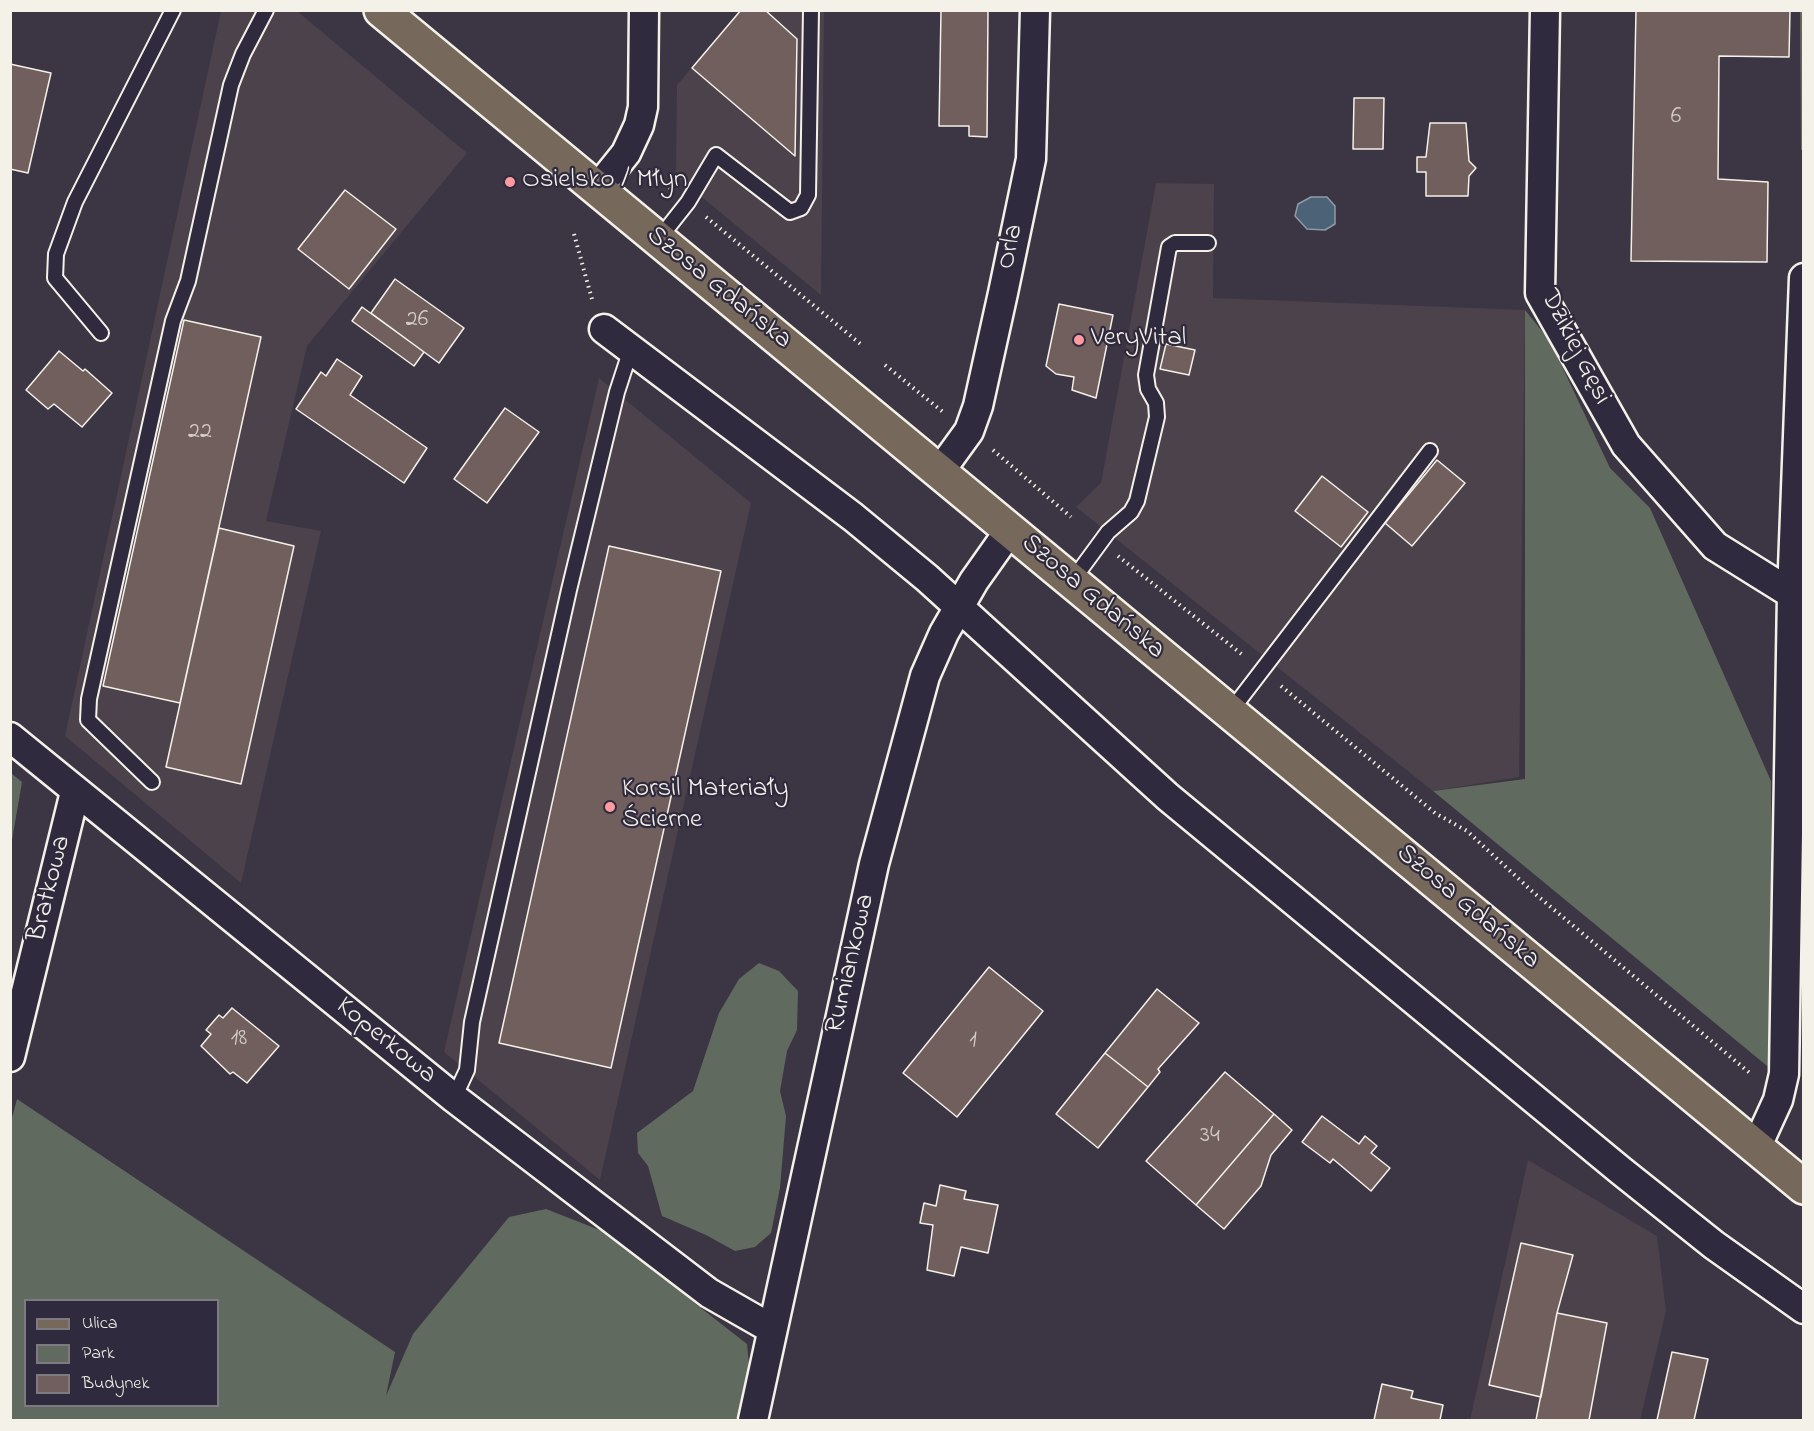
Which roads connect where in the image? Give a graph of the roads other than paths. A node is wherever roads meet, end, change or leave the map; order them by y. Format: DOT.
graph roads {
  1 [pos="173,10"];
  2 [pos="266,10"];
  3 [pos="381,10"];
  4 [pos="644,10"];
  5 [pos="811,10"];
  6 [pos="1035,10"];
  7 [pos="1545,10"];
  8 [pos="597,189"];
  9 [pos="658,240"];
  10 [pos="1208,243"];
  11 [pos="1803,278"];
  12 [pos="604,329"];
  13 [pos="101,333"];
  14 [pos="631,349"];
  15 [pos="1430,451"];
  16 [pos="940,471"];
  17 [pos="1010,530"];
  18 [pos="1071,581"];
  19 [pos="1798,595"];
  20 [pos="958,608"];
  21 [pos="1230,711"];
  22 [pos="10,737"];
  23 [pos="152,782"];
  24 [pos="75,792"];
  25 [pos="10,1057"];
  26 [pos="454,1098"];
  27 [pos="1756,1148"];
  28 [pos="1803,1187"];
  29 [pos="1803,1309"];
  30 [pos="772,1329"];
  31 [pos="753,1420"];
  1 -- 13 [label="lane"];
  2 -- 23 [label="lane"];
  3 -- 8 [label="main road, Szosa Gdańska"];
  4 -- 8 [label="street"];
  5 -- 9 [label="lane"];
  6 -- 16 [label="street, Orla"];
  7 -- 19 [label="street, Dzikiej Gęsi"];
  8 -- 9 [label="main road, Szosa Gdańska"];
  9 -- 16 [label="main road, Szosa Gdańska"];
  10 -- 18 [label="lane"];
  11 -- 19 [label="street"];
  12 -- 14 [label="street"];
  14 -- 20 [label="street"];
  14 -- 26 [label="lane"];
  15 -- 21 [label="lane"];
  16 -- 17 [label="main road, Szosa Gdańska"];
  17 -- 18 [label="main road, Szosa Gdańska"];
  17 -- 20 [label="street, Rumiankowa"];
  18 -- 21 [label="main road, Szosa Gdańska"];
  19 -- 27 [label="street"];
  20 -- 29 [label="street"];
  20 -- 30 [label="street, Rumiankowa"];
  21 -- 27 [label="main road, Szosa Gdańska"];
  22 -- 24 [label="street, Koperkowa"];
  24 -- 25 [label="street, Bratkowa"];
  24 -- 26 [label="street, Koperkowa"];
  26 -- 30 [label="street, Koperkowa"];
  27 -- 28 [label="main road, Szosa Gdańska"];
  30 -- 31 [label="street, Rumiankowa"];
}
